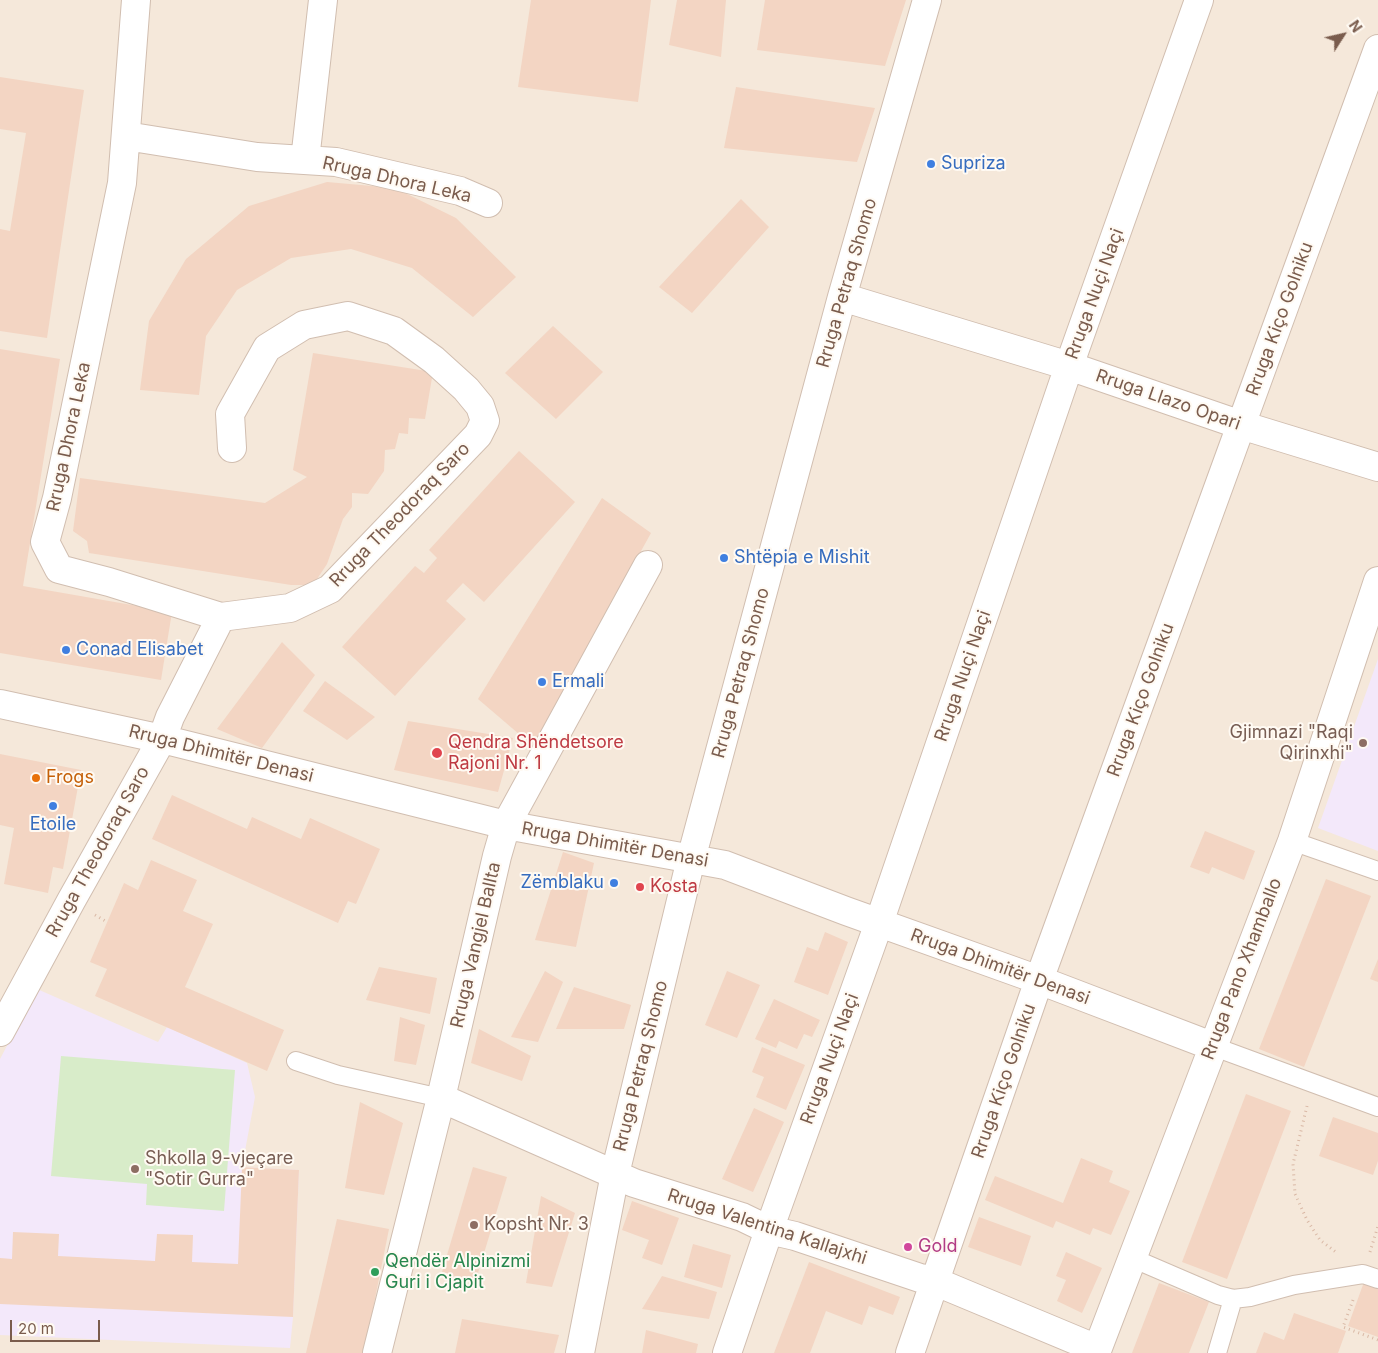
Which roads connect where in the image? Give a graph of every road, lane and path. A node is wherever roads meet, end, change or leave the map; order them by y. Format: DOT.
graph roads {
  1 [pos="136,0"];
  2 [pos="323,0"];
  3 [pos="927,0"];
  4 [pos="1199,0"];
  5 [pos="1378,49"];
  6 [pos="126,136"];
  7 [pos="305,160"];
  8 [pos="488,203"];
  9 [pos="842,297"];
  10 [pos="1069,366"];
  11 [pos="1241,425"];
  12 [pos="232,448"];
  13 [pos="1378,467"];
  14 [pos="648,565"];
  15 [pos="1378,581"];
  16 [pos="221,617"];
  17 [pos="0,704"];
  18 [pos="162,739"];
  19 [pos="506,825"];
  20 [pos="1292,841"];
  21 [pos="691,859"];
  22 [pos="1378,871"];
  23 [pos="879,922"];
  24 [pos="1039,980"];
  25 [pos="0,1032"];
  26 [pos="1212,1046"];
  27 [pos="296,1061"];
  28 [pos="1313,1084"];
  29 [pos="440,1098"];
  30 [pos="1378,1107"];
  31 [pos="614,1174"];
  32 [pos="769,1230"];
  33 [pos="1132,1258"];
  34 [pos="1371,1276"];
  35 [pos="934,1281"];
  36 [pos="1233,1299"];
  37 [pos="1096,1351"];
  38 [pos="377,1353"];
  39 [pos="580,1353"];
  40 [pos="727,1353"];
  41 [pos="910,1353"];
  42 [pos="1217,1353"];
  1 -- 6 [label="street, Rruga Dhora Leka"];
  2 -- 7 [label="street, Rruga Dhora Leka"];
  3 -- 9 [label="street, Rruga Petraq Shomo"];
  4 -- 10 [label="street, Rruga Nuçi Naçi"];
  5 -- 11 [label="street, Rruga Kiço Golniku"];
  6 -- 7 [label="street, Rruga Dhora Leka"];
  6 -- 16 [label="street, Rruga Dhora Leka"];
  7 -- 8 [label="street, Rruga Dhora Leka"];
  9 -- 10 [label="street, Rruga Llazo Opari"];
  9 -- 21 [label="street, Rruga Petraq Shomo"];
  10 -- 11 [label="street, Rruga Llazo Opari"];
  10 -- 23 [label="street, Rruga Nuçi Naçi"];
  11 -- 13 [label="street, Rruga Llazo Opari"];
  11 -- 24 [label="street, Rruga Kiço Golniku"];
  12 -- 16 [label="street, Rruga Theodoraq Saro"];
  14 -- 19 [label="street, Rruga Vangjel Ballta"];
  15 -- 20 [label="street, Rruga Pano Xhamballo"];
  16 -- 18 [label="street, Rruga Theodoraq Saro"];
  17 -- 18 [label="street, Rruga Dhimitër Denasi"];
  18 -- 19 [label="street, Rruga Dhimitër Denasi"];
  18 -- 25 [label="street, Rruga Theodoraq Saro"];
  19 -- 21 [label="street, Rruga Dhimitër Denasi"];
  19 -- 29 [label="street, Rruga Vangjel Ballta"];
  20 -- 22 [label="lane"];
  20 -- 26 [label="street, Rruga Pano Xhamballo"];
  21 -- 23 [label="street, Rruga Dhimitër Denasi"];
  21 -- 31 [label="street, Rruga Petraq Shomo"];
  23 -- 24 [label="street, Rruga Dhimitër Denasi"];
  23 -- 32 [label="street, Rruga Nuçi Naçi"];
  24 -- 26 [label="street, Rruga Dhimitër Denasi"];
  24 -- 35 [label="street, Rruga Kiço Golniku"];
  26 -- 28 [label="lane"];
  26 -- 33 [label="street, Rruga Pano Xhamballo"];
  27 -- 29 [label="lane"];
  28 -- 30 [label="lane"];
  28 -- 34 [label="path"];
  29 -- 31 [label="street, Rruga Valentina Kallajxhi"];
  29 -- 38 [label="street, Rruga Vangjel Ballta"];
  31 -- 32 [label="street, Rruga Valentina Kallajxhi"];
  31 -- 39 [label="street, Rruga Petraq Shomo"];
  32 -- 35 [label="street, Rruga Valentina Kallajxhi"];
  32 -- 40 [label="street, Rruga Nuçi Naçi"];
  33 -- 36 [label="lane"];
  33 -- 37 [label="street, Rruga Pano Xhamballo"];
  34 -- 36 [label="lane"];
  35 -- 37 [label="street, Rruga Valentina Kallajxhi"];
  35 -- 41 [label="street, Rruga Kiço Golniku"];
  36 -- 42 [label="lane"];
}
